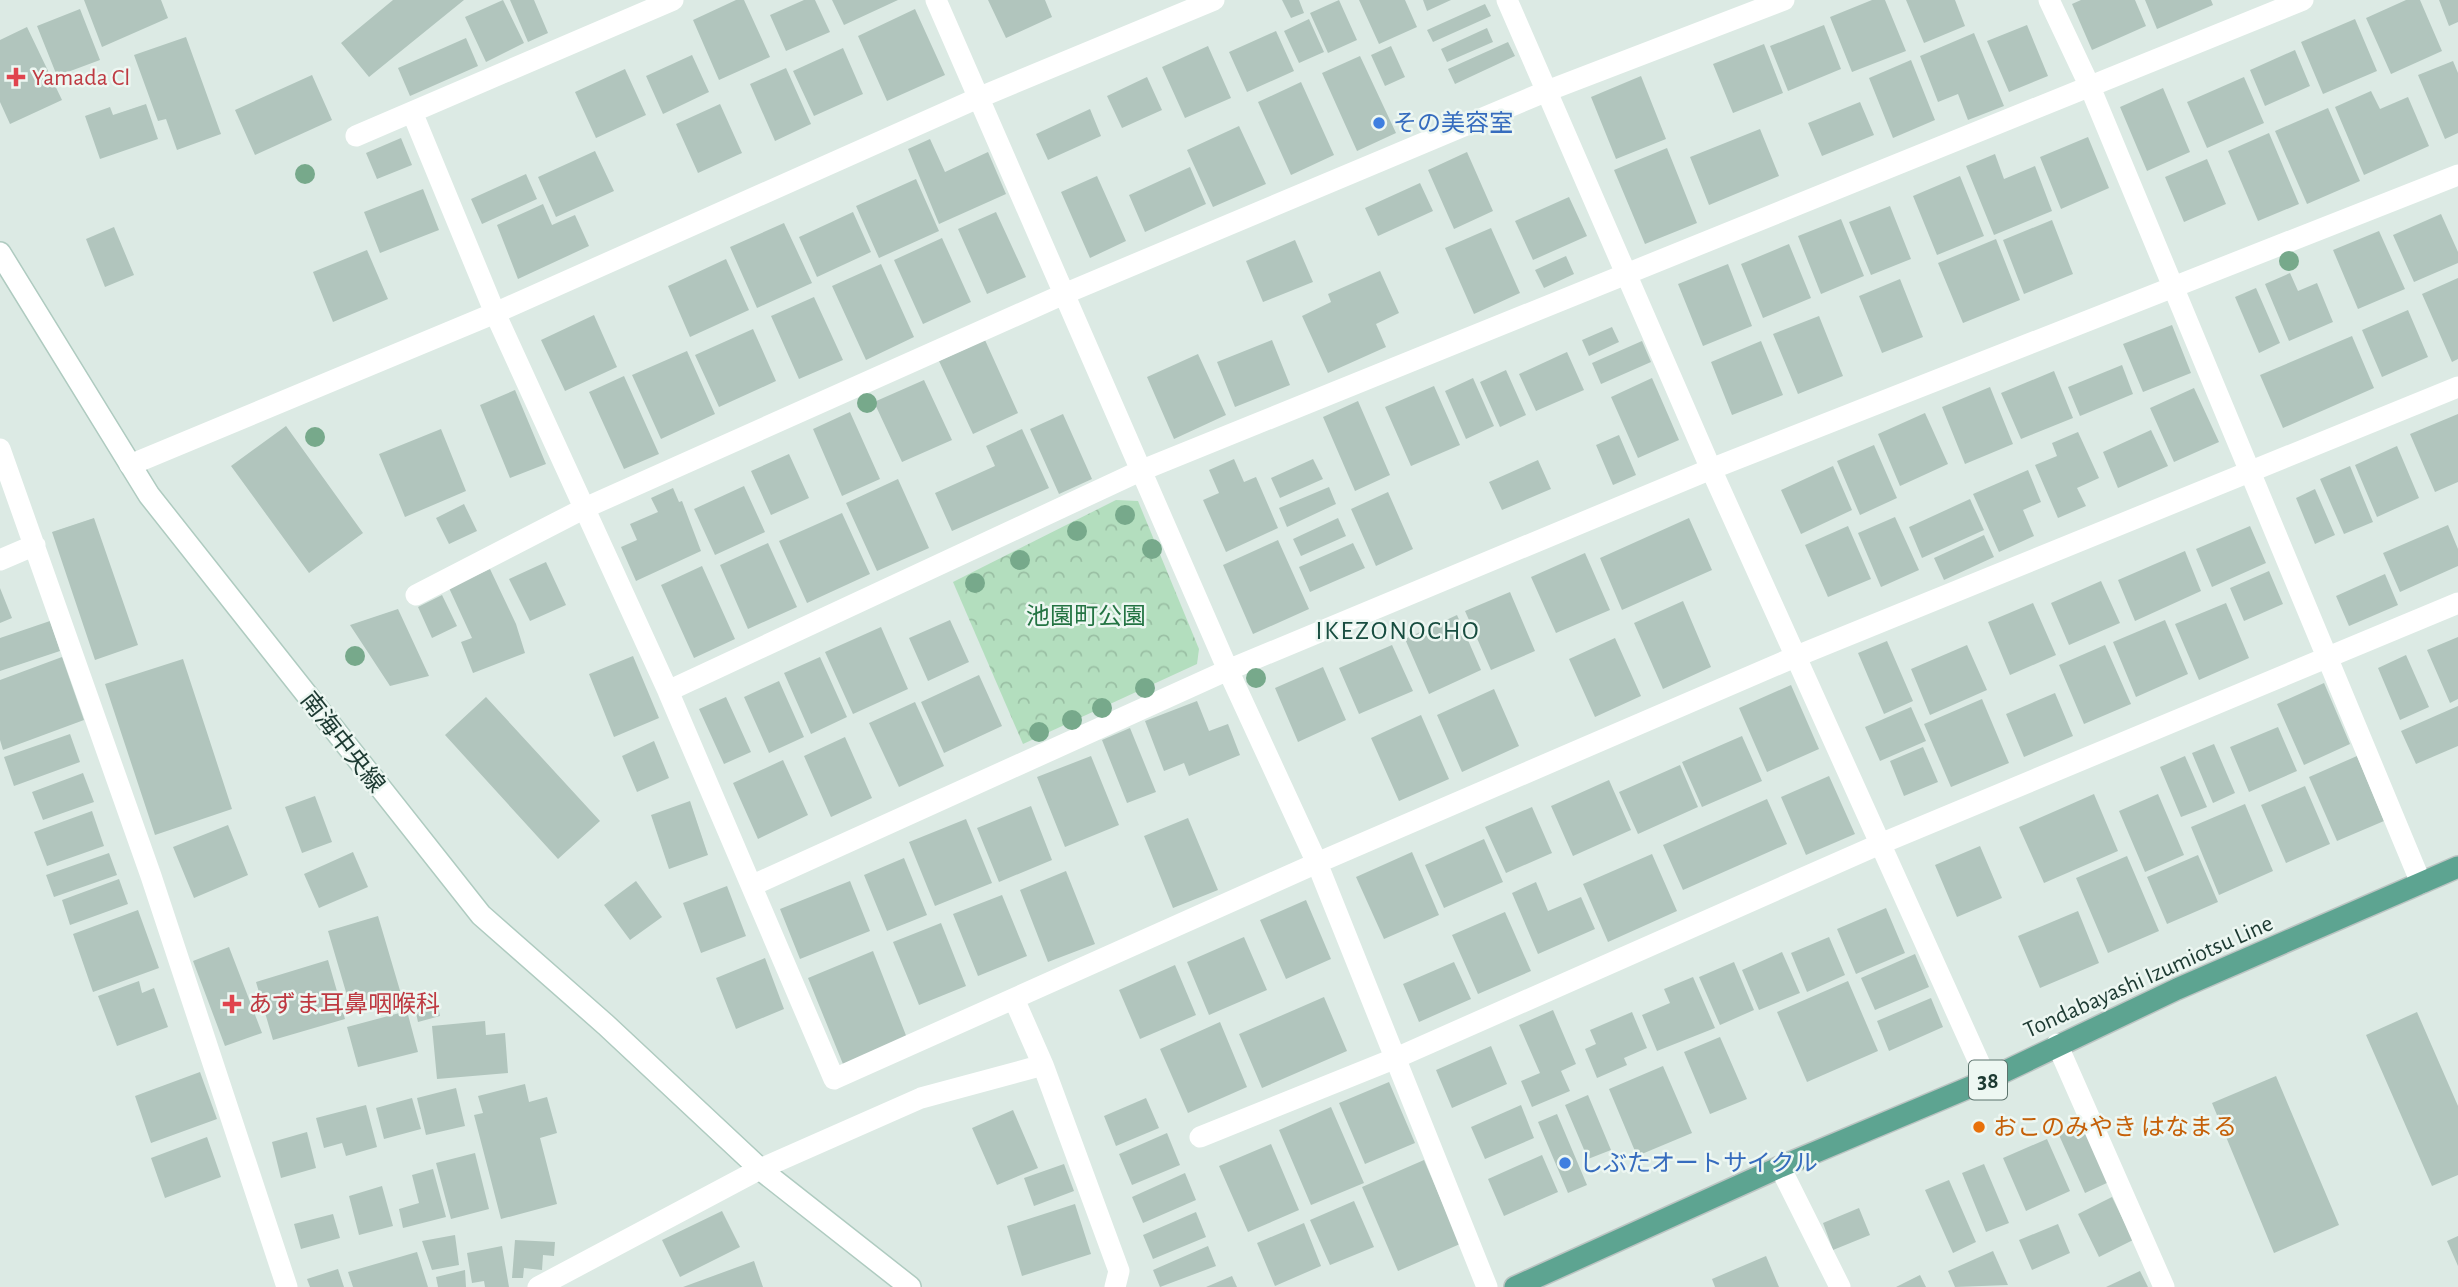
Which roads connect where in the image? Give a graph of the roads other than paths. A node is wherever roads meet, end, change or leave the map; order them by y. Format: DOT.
graph roads {
  1 [pos="673,0"];
  2 [pos="936,0"];
  3 [pos="1214,0"];
  4 [pos="1507,0"];
  5 [pos="1784,0"];
  6 [pos="2049,0"];
  7 [pos="2303,0"];
  8 [pos="2090,87"];
  9 [pos="1548,92"];
  10 [pos="978,98"];
  11 [pos="412,112"];
  12 [pos="356,136"];
  13 [pos="2458,175"];
  14 [pos="0,253"];
  15 [pos="1629,274"];
  16 [pos="2171,286"];
  17 [pos="1064,294"];
  18 [pos="495,313"];
  19 [pos="2458,387"];
  20 [pos="0,449"];
  21 [pos="130,465"];
  22 [pos="1710,469"];
  23 [pos="1140,471"];
  24 [pos="2250,474"];
  25 [pos="587,507"];
  26 [pos="35,545"];
  27 [pos="0,560"];
  28 [pos="416,595"];
  29 [pos="2458,603"];
  30 [pos="1797,656"];
  31 [pos="2328,660"];
  32 [pos="1228,670"];
  33 [pos="668,691"];
  34 [pos="1880,844"];
  35 [pos="1317,863"];
  36 [pos="2458,867"];
  37 [pos="2421,883"];
  38 [pos="753,885"];
  39 [pos="1014,999"];
  40 [pos="2057,1044"];
  41 [pos="1396,1059"];
  42 [pos="1043,1065"];
  43 [pos="1987,1080"];
  44 [pos="1200,1137"];
  45 [pos="1780,1167"];
  46 [pos="760,1169"];
  47 [pos="287,1287"];
  48 [pos="538,1287"];
  49 [pos="910,1287"];
  50 [pos="1115,1287"];
  51 [pos="1487,1287"];
  52 [pos="1515,1287"];
  53 [pos="1840,1287"];
  54 [pos="2164,1287"];
  1 -- 11 [label="street"];
  2 -- 10 [label="street"];
  3 -- 10 [label="street"];
  4 -- 9 [label="street"];
  5 -- 9 [label="street"];
  6 -- 8 [label="street"];
  7 -- 8 [label="street"];
  8 -- 15 [label="street"];
  8 -- 16 [label="street"];
  9 -- 15 [label="street"];
  9 -- 17 [label="street"];
  10 -- 17 [label="street"];
  10 -- 18 [label="street"];
  11 -- 12 [label="street"];
  11 -- 18 [label="street"];
  13 -- 16 [label="street"];
  14 -- 21 [label="street, 南海中央線"];
  15 -- 22 [label="street"];
  15 -- 23 [label="street"];
  16 -- 22 [label="street"];
  16 -- 24 [label="street"];
  17 -- 23 [label="street"];
  17 -- 25 [label="street"];
  18 -- 21 [label="street"];
  18 -- 25 [label="street"];
  19 -- 24 [label="street"];
  20 -- 26 [label="street"];
  21 -- 46 [label="street, 南海中央線"];
  22 -- 30 [label="street"];
  22 -- 32 [label="street"];
  23 -- 32 [label="street"];
  23 -- 33 [label="street"];
  24 -- 30 [label="street"];
  24 -- 31 [label="street"];
  25 -- 28 [label="street"];
  25 -- 33 [label="street"];
  26 -- 27 [label="street"];
  26 -- 47 [label="street"];
  29 -- 31 [label="street"];
  30 -- 34 [label="street"];
  30 -- 35 [label="street"];
  31 -- 34 [label="street"];
  31 -- 37 [label="street"];
  32 -- 35 [label="street"];
  32 -- 38 [label="street"];
  33 -- 38 [label="street"];
  34 -- 41 [label="street"];
  34 -- 43 [label="street"];
  35 -- 39 [label="street"];
  35 -- 41 [label="street"];
  36 -- 37 [label="main road, Tondabayashi Izumiotsu Line / 38"];
  37 -- 40 [label="main road, Tondabayashi Izumiotsu Line / 38"];
  38 -- 39 [label="street"];
  39 -- 42 [label="street"];
  40 -- 43 [label="main road, Tondabayashi Izumiotsu Line / 38"];
  40 -- 54 [label="street"];
  41 -- 44 [label="street"];
  41 -- 51 [label="street"];
  42 -- 46 [label="street"];
  42 -- 50 [label="street"];
  43 -- 45 [label="main road, Tondabayashi Izumiotsu Line / 38"];
  45 -- 52 [label="main road, Tondabayashi Izumiotsu Line / 38"];
  45 -- 53 [label="street"];
  46 -- 48 [label="street"];
  46 -- 49 [label="street, 南海中央線"];
}
